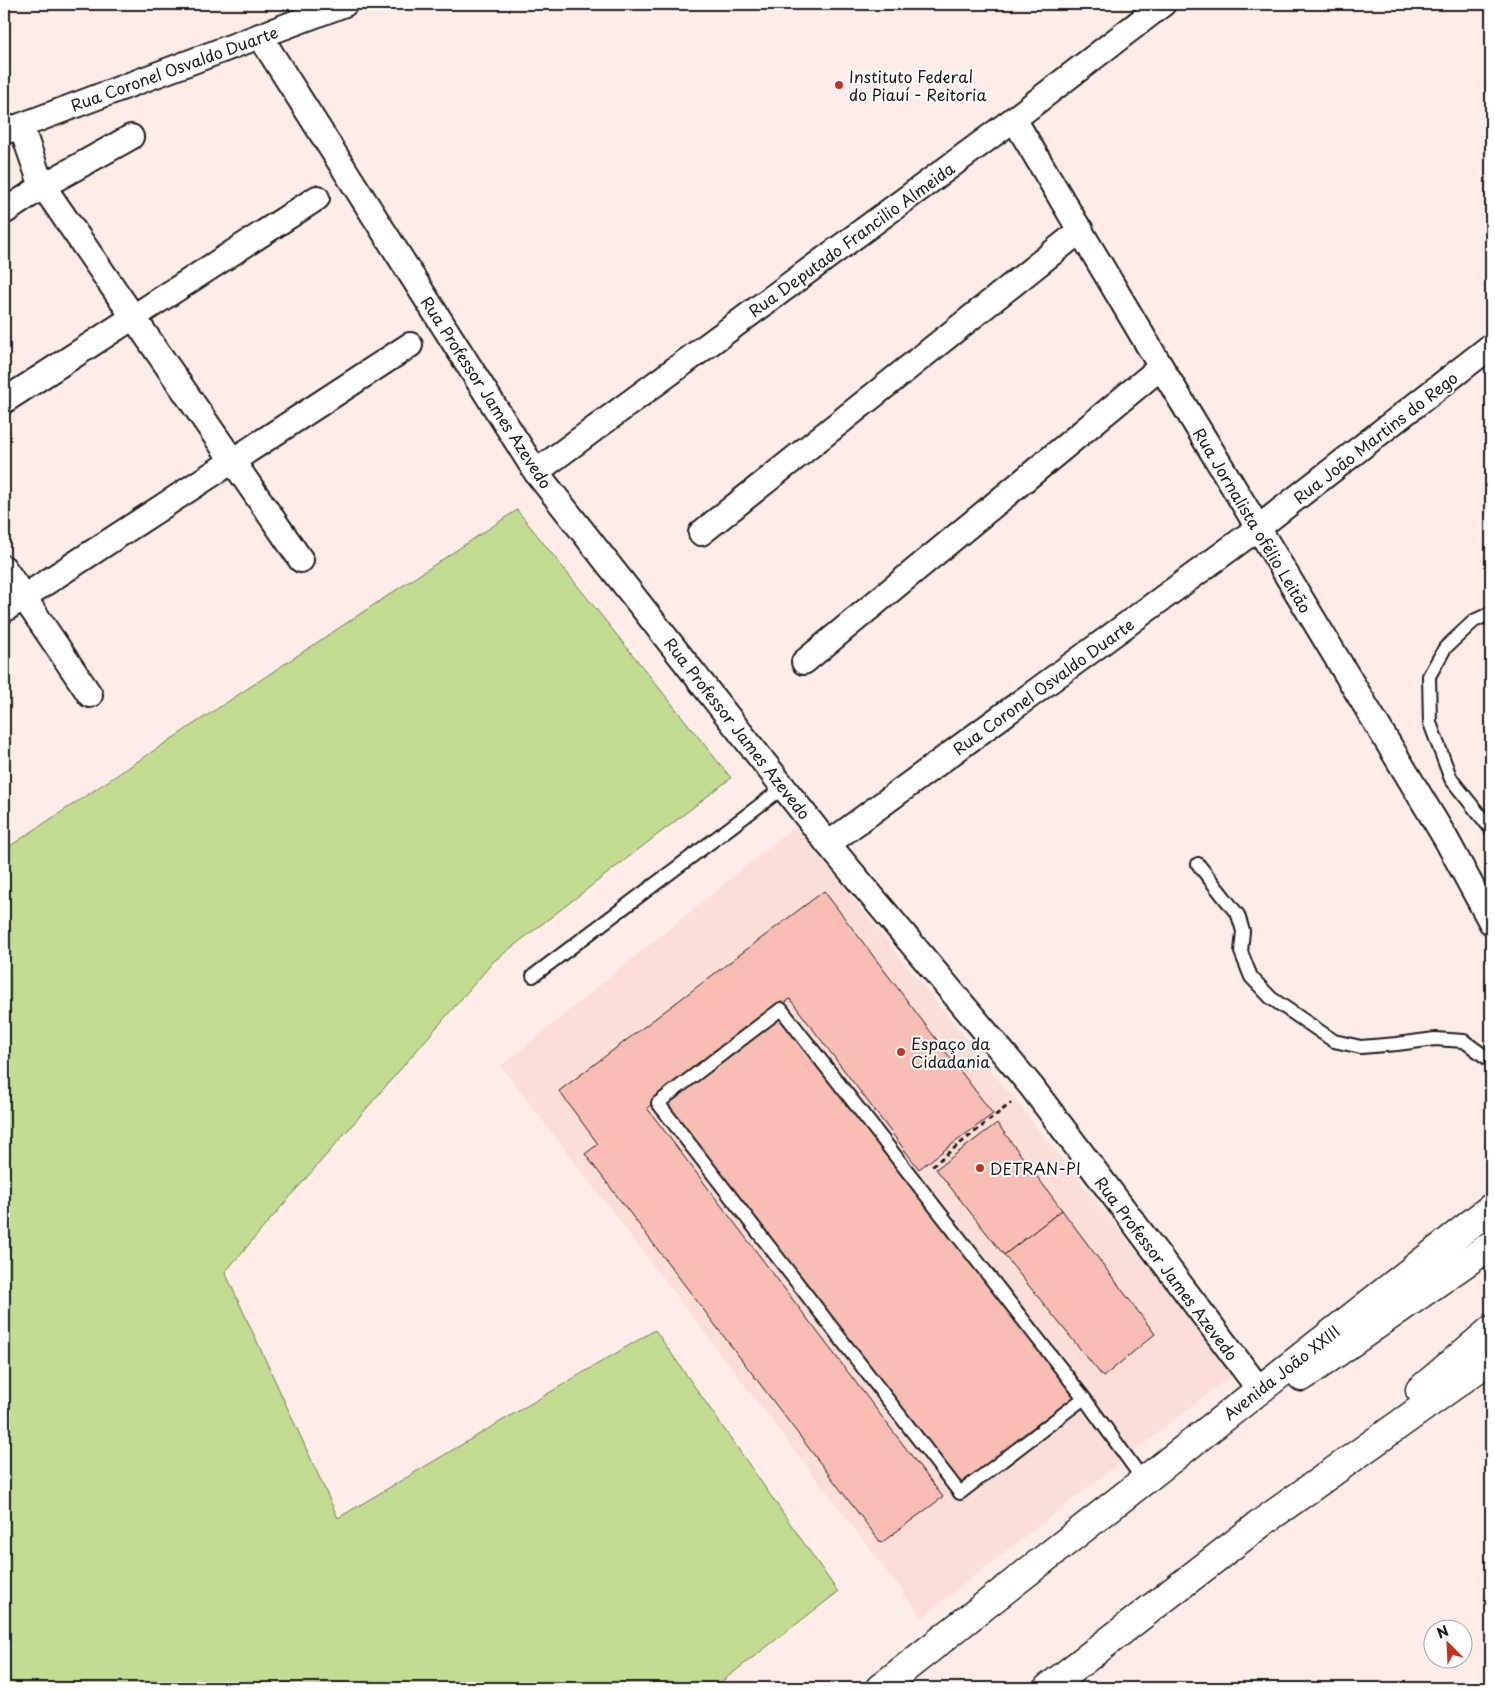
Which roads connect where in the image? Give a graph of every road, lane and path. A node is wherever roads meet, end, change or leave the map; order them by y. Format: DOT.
graph roads {
  1 [pos="345,4"];
  2 [pos="1163,4"];
  3 [pos="260,36"];
  4 [pos="1014,119"];
  5 [pos="12,129"];
  6 [pos="131,137"];
  7 [pos="43,186"];
  8 [pos="317,198"];
  9 [pos="4,212"];
  10 [pos="1081,230"];
  11 [pos="133,317"];
  12 [pos="410,345"];
  13 [pos="1491,346"];
  14 [pos="1161,367"];
  15 [pos="4,401"];
  16 [pos="232,460"];
  17 [pos="536,472"];
  18 [pos="1258,528"];
  19 [pos="701,532"];
  20 [pos="301,560"];
  21 [pos="4,568"];
  22 [pos="23,597"];
  23 [pos="4,610"];
  24 [pos="1491,613"];
  25 [pos="804,662"];
  26 [pos="90,695"];
  27 [pos="784,786"];
  28 [pos="1491,829"];
  29 [pos="828,844"];
  30 [pos="1198,864"];
  31 [pos="1491,922"];
  32 [pos="533,976"];
  33 [pos="1491,1061"];
  34 [pos="1031,1086"];
  35 [pos="914,1181"];
  36 [pos="1491,1208"];
  37 [pos="1491,1245"];
  38 [pos="1491,1330"];
  39 [pos="1491,1359"];
  40 [pos="1259,1389"];
  41 [pos="1084,1398"];
  42 [pos="1144,1482"];
  43 [pos="1264,1521"];
  44 [pos="1072,1538"];
  45 [pos="880,1688"];
  46 [pos="1048,1688"];
  1 -- 3 [label="street, Rua Coronel Osvaldo Duarte"];
  2 -- 4 [label="street, Rua Deputado Francilio Almeida"];
  3 -- 5 [label="street, Rua Coronel Osvaldo Duarte"];
  3 -- 17 [label="street, Rua Professor James Azevedo"];
  4 -- 10 [label="street, Rua Jornalista ofélio Leitão"];
  4 -- 17 [label="street, Rua Deputado Francilio Almeida"];
  5 -- 7 [label="street"];
  6 -- 7 [label="street"];
  7 -- 9 [label="street"];
  7 -- 11 [label="street"];
  8 -- 11 [label="street"];
  10 -- 14 [label="street, Rua Jornalista ofélio Leitão"];
  10 -- 19 [label="street"];
  11 -- 15 [label="street"];
  11 -- 16 [label="street"];
  12 -- 16 [label="street"];
  13 -- 18 [label="street, Rua João Martins do Rego"];
  14 -- 18 [label="street, Rua Jornalista ofélio Leitão"];
  14 -- 25 [label="street"];
  16 -- 20 [label="street"];
  16 -- 22 [label="street"];
  17 -- 27 [label="street, Rua Professor James Azevedo"];
  18 -- 29 [label="street, Rua Coronel Osvaldo Duarte"];
  18 -- 31 [label="street, Rua Jornalista ofélio Leitão"];
  21 -- 22 [label="street"];
  22 -- 23 [label="street"];
  22 -- 26 [label="street"];
  24 -- 28 [label="lane"];
  27 -- 29 [label="street, Rua Professor James Azevedo"];
  27 -- 32 [label="lane"];
  29 -- 34 [label="street, Rua Professor James Azevedo"];
  30 -- 33 [label="lane"];
  34 -- 35 [label="path"];
  34 -- 40 [label="street, Rua Professor James Azevedo"];
  35 -- 41 [label="lane"];
  35 -- 41 [label="lane"];
  36 -- 40 [label="main road, Avenida João XXIII"];
  37 -- 44 [label="main road, Avenida João XXIII"];
  38 -- 43 [label="main road"];
  39 -- 43 [label="main road"];
  40 -- 42 [label="main road, Avenida João XXIII"];
  41 -- 42 [label="lane"];
  42 -- 44 [label="main road, Avenida João XXIII"];
  43 -- 46 [label="main road"];
  44 -- 45 [label="main road, Avenida João XXIII"];
}
